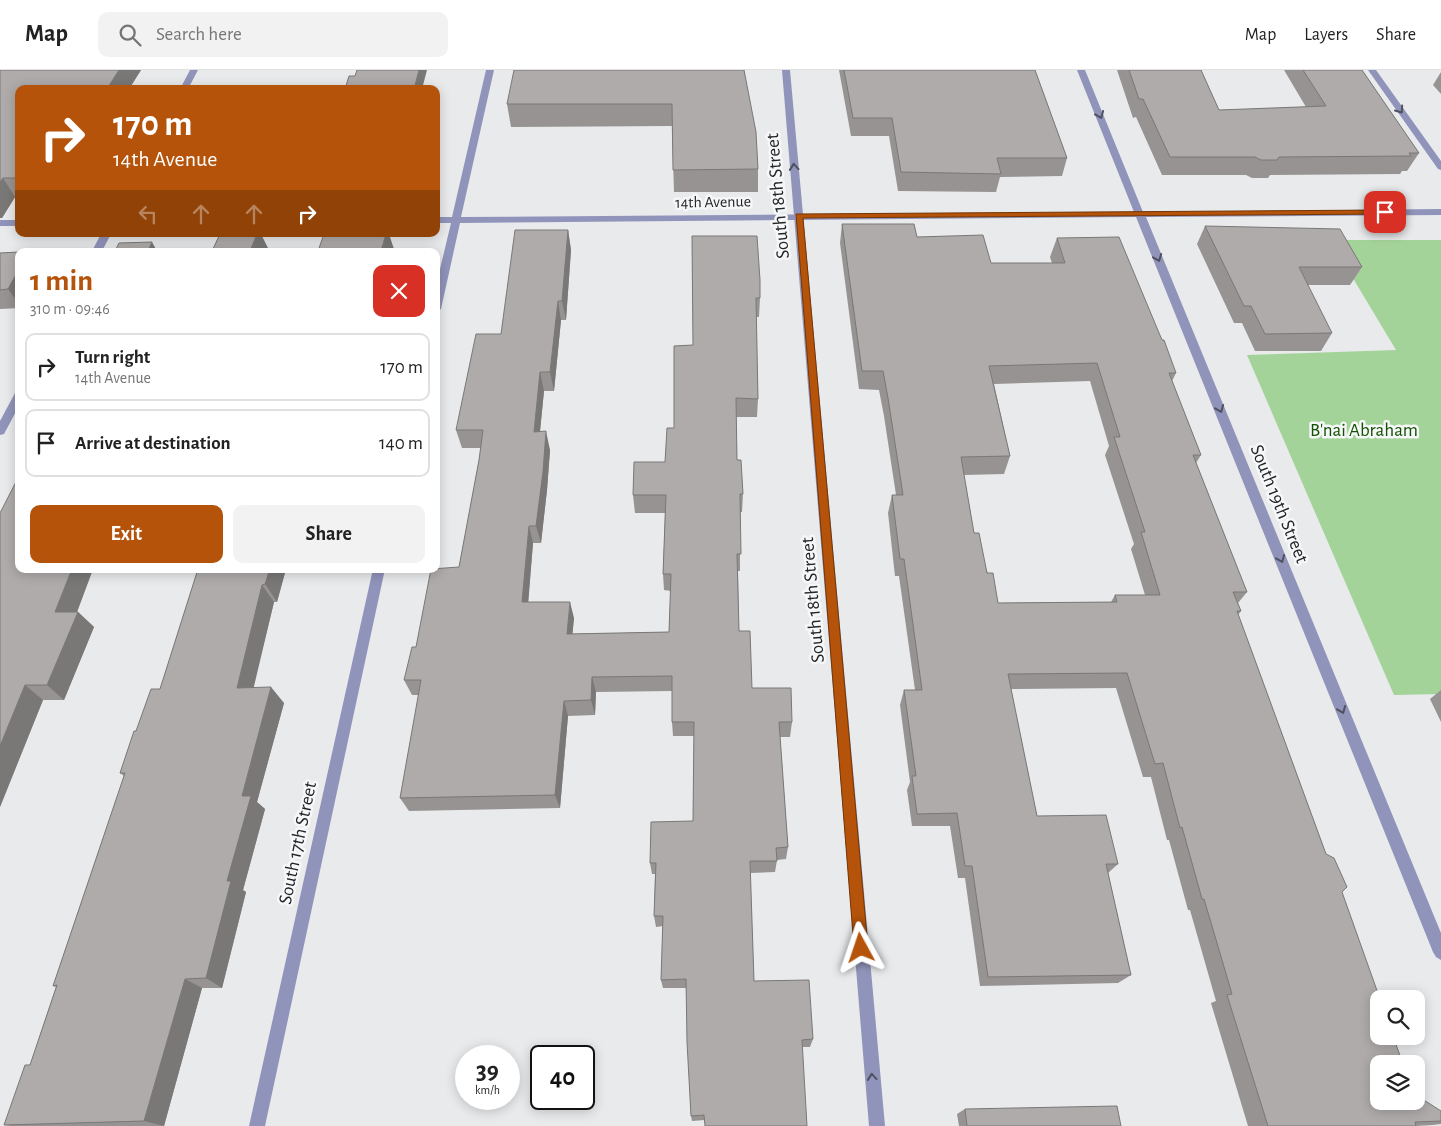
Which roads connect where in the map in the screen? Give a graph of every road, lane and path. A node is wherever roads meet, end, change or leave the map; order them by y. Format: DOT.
graph roads {
  1 [pos="194,70"];
  2 [pos="490,70"];
  3 [pos="786,70"];
  4 [pos="1081,70"];
  5 [pos="1372,70"];
  6 [pos="186,85"];
  7 [pos="1441,167"];
  8 [pos="1441,212"];
  9 [pos="1140,213"];
  10 [pos="798,216"];
  11 [pos="440,220"];
  12 [pos="456,220"];
  13 [pos="0,223"];
  14 [pos="15,223"];
  15 [pos="440,291"];
  16 [pos="15,403"];
  17 [pos="0,431"];
  18 [pos="378,573"];
  19 [pos="1441,952"];
  20 [pos="257,1126"];
  21 [pos="876,1126"];
  1 -- 6 [label="street"];
  2 -- 12 [label="street"];
  10 -- 3 [label="street, South 18th Street, one-way"];
  4 -- 9 [label="street, South 19th Street, one-way"];
  5 -- 7 [label="street, one-way"];
  8 -- 9 [label="street, 14th Avenue"];
  9 -- 10 [label="street, 14th Avenue"];
  9 -- 19 [label="street, South 19th Street, one-way"];
  10 -- 12 [label="street, 14th Avenue"];
  21 -- 10 [label="street, South 18th Street, one-way"];
  11 -- 12 [label="street, 14th Avenue"];
  12 -- 15 [label="street"];
  13 -- 14 [label="street"];
  16 -- 17 [label="street"];
  18 -- 20 [label="street, South 17th Street"];
}
